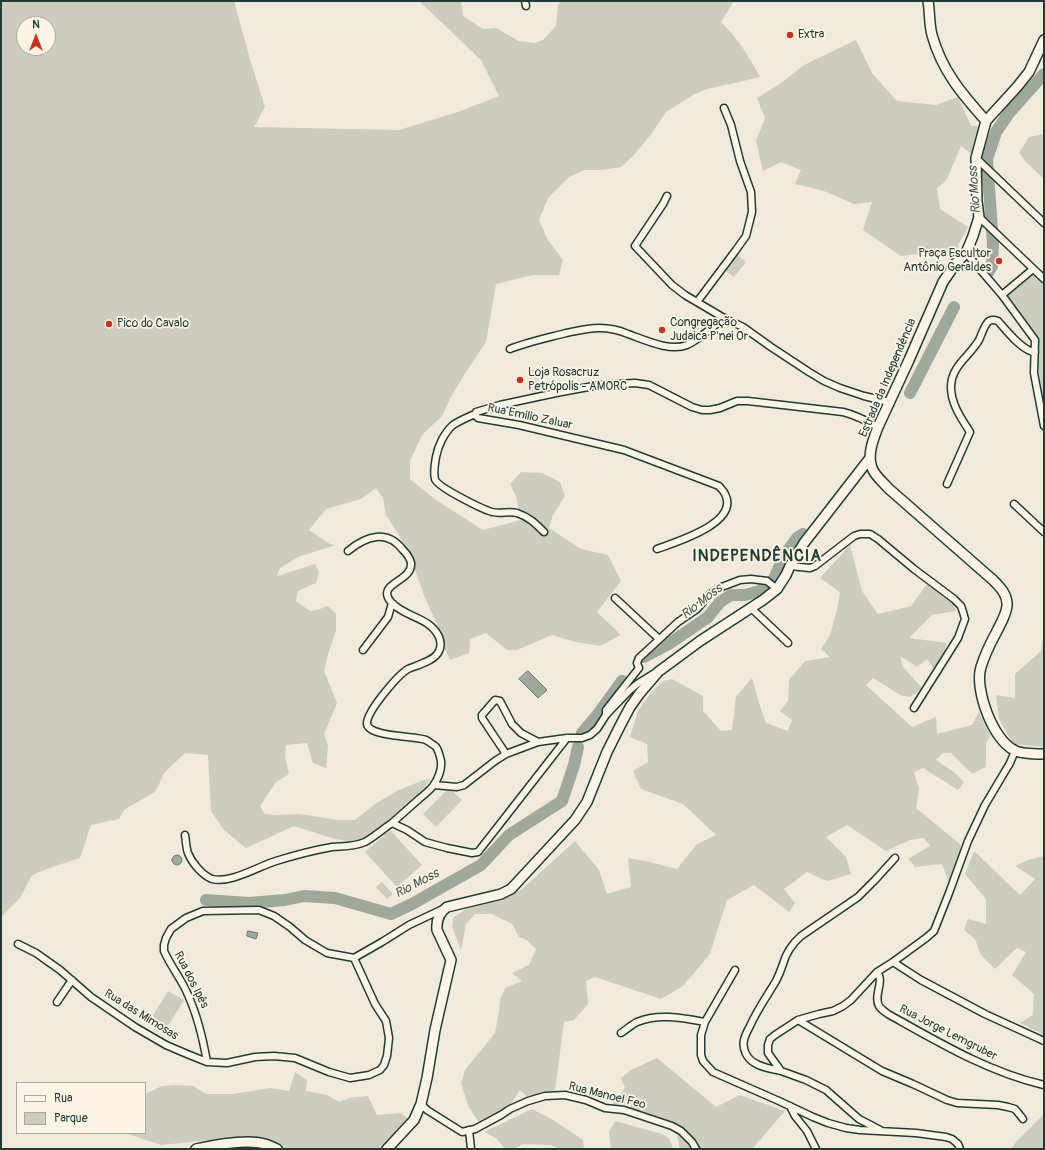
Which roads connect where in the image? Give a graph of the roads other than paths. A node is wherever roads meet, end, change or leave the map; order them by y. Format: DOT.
graph roads {
  1 [pos="928,1"];
  2 [pos="1044,40"];
  3 [pos="724,108"];
  4 [pos="986,121"];
  5 [pos="976,158"];
  6 [pos="667,196"];
  7 [pos="979,217"];
  8 [pos="1044,223"];
  9 [pos="966,254"];
  10 [pos="1033,269"];
  11 [pos="1044,279"];
  12 [pos="1002,295"];
  13 [pos="697,302"];
  14 [pos="724,318"];
  15 [pos="510,349"];
  16 [pos="1034,352"];
  17 [pos="889,402"];
  18 [pos="475,414"];
  19 [pos="1044,426"];
  20 [pos="878,427"];
  21 [pos="870,458"];
  22 [pos="947,484"];
  23 [pos="1014,504"];
  24 [pos="544,532"];
  25 [pos="1044,532"];
  26 [pos="658,550"];
  27 [pos="348,551"];
  28 [pos="790,566"];
  29 [pos="777,589"];
  30 [pos="614,598"];
  31 [pos="392,603"];
  32 [pos="750,607"];
  33 [pos="658,639"];
  34 [pos="788,643"];
  35 [pos="363,650"];
  36 [pos="658,672"];
  37 [pos="914,708"];
  38 [pos="606,716"];
  39 [pos="567,738"];
  40 [pos="538,742"];
  41 [pos="1015,751"];
  42 [pos="506,754"];
  43 [pos="1044,754"];
  44 [pos="434,785"];
  45 [pos="392,823"];
  46 [pos="185,835"];
  47 [pos="895,858"];
  48 [pos="447,907"];
  49 [pos="18,944"];
  50 [pos="354,958"];
  51 [pos="893,962"];
  52 [pos="736,970"];
  53 [pos="877,972"];
  54 [pos="72,980"];
  55 [pos="57,1002"];
  56 [pos="798,1020"];
  57 [pos="705,1022"];
  58 [pos="621,1033"];
  59 [pos="1044,1041"];
  60 [pos="207,1062"];
  61 [pos="781,1071"];
  62 [pos="1044,1085"];
  63 [pos="421,1104"];
  64 [pos="790,1106"];
  65 [pos="1023,1119"];
  66 [pos="469,1130"];
  67 [pos="882,1131"];
  68 [pos="196,1149"];
  69 [pos="277,1149"];
  70 [pos="387,1149"];
  71 [pos="471,1149"];
  72 [pos="696,1149"];
  73 [pos="816,1149"];
  74 [pos="960,1149"];
  1 -- 4 [label="street"];
  2 -- 4 [label="street, Estrada da Independência"];
  3 -- 13 [label="street"];
  4 -- 5 [label="street, Estrada da Independência"];
  5 -- 7 [label="street, Estrada da Independência"];
  5 -- 8 [label="street"];
  6 -- 13 [label="street"];
  7 -- 9 [label="street, Estrada da Independência"];
  7 -- 10 [label="street"];
  9 -- 12 [label="street"];
  9 -- 17 [label="street, Estrada da Independência"];
  10 -- 11 [label="street"];
  10 -- 12 [label="street"];
  12 -- 16 [label="street"];
  13 -- 14 [label="street"];
  14 -- 15 [label="street"];
  14 -- 17 [label="street"];
  16 -- 19 [label="street"];
  16 -- 22 [label="street"];
  17 -- 20 [label="street, Estrada da Independência"];
  18 -- 20 [label="street, Rua Emilio Zaluar"];
  18 -- 24 [label="street"];
  18 -- 26 [label="street, Rua Emilio Zaluar"];
  20 -- 21 [label="street, Estrada da Independência"];
  21 -- 28 [label="street"];
  21 -- 41 [label="street"];
  23 -- 25 [label="street"];
  27 -- 31 [label="street"];
  28 -- 29 [label="street"];
  28 -- 37 [label="street"];
  29 -- 32 [label="street"];
  29 -- 33 [label="street"];
  30 -- 33 [label="street"];
  31 -- 35 [label="street"];
  31 -- 44 [label="street"];
  32 -- 34 [label="street"];
  32 -- 36 [label="street"];
  33 -- 38 [label="street"];
  36 -- 38 [label="street"];
  36 -- 48 [label="street"];
  38 -- 39 [label="street"];
  39 -- 40 [label="street"];
  39 -- 45 [label="street"];
  40 -- 42 [label="street"];
  40 -- 42 [label="street"];
  41 -- 43 [label="street"];
  41 -- 51 [label="street"];
  42 -- 44 [label="street"];
  44 -- 45 [label="street"];
  45 -- 46 [label="street"];
  47 -- 61 [label="street"];
  48 -- 50 [label="street"];
  48 -- 63 [label="street"];
  49 -- 54 [label="street, Rua das Mimosas"];
  50 -- 60 [label="street, Rua das Mimosas"];
  50 -- 60 [label="street, Rua dos Ipês"];
  51 -- 53 [label="street"];
  51 -- 59 [label="street"];
  52 -- 57 [label="street"];
  53 -- 56 [label="street"];
  53 -- 62 [label="street, Rua Jorge Lemgruber"];
  54 -- 55 [label="street"];
  54 -- 60 [label="street, Rua das Mimosas"];
  56 -- 61 [label="street"];
  56 -- 65 [label="street"];
  57 -- 58 [label="street"];
  57 -- 64 [label="street"];
  61 -- 67 [label="street"];
  63 -- 66 [label="street"];
  63 -- 70 [label="street"];
  64 -- 67 [label="street"];
  64 -- 73 [label="street"];
  66 -- 71 [label="street"];
  66 -- 72 [label="street, Rua Manoel Feo"];
  67 -- 74 [label="street"];
  68 -- 69 [label="street"];
}
